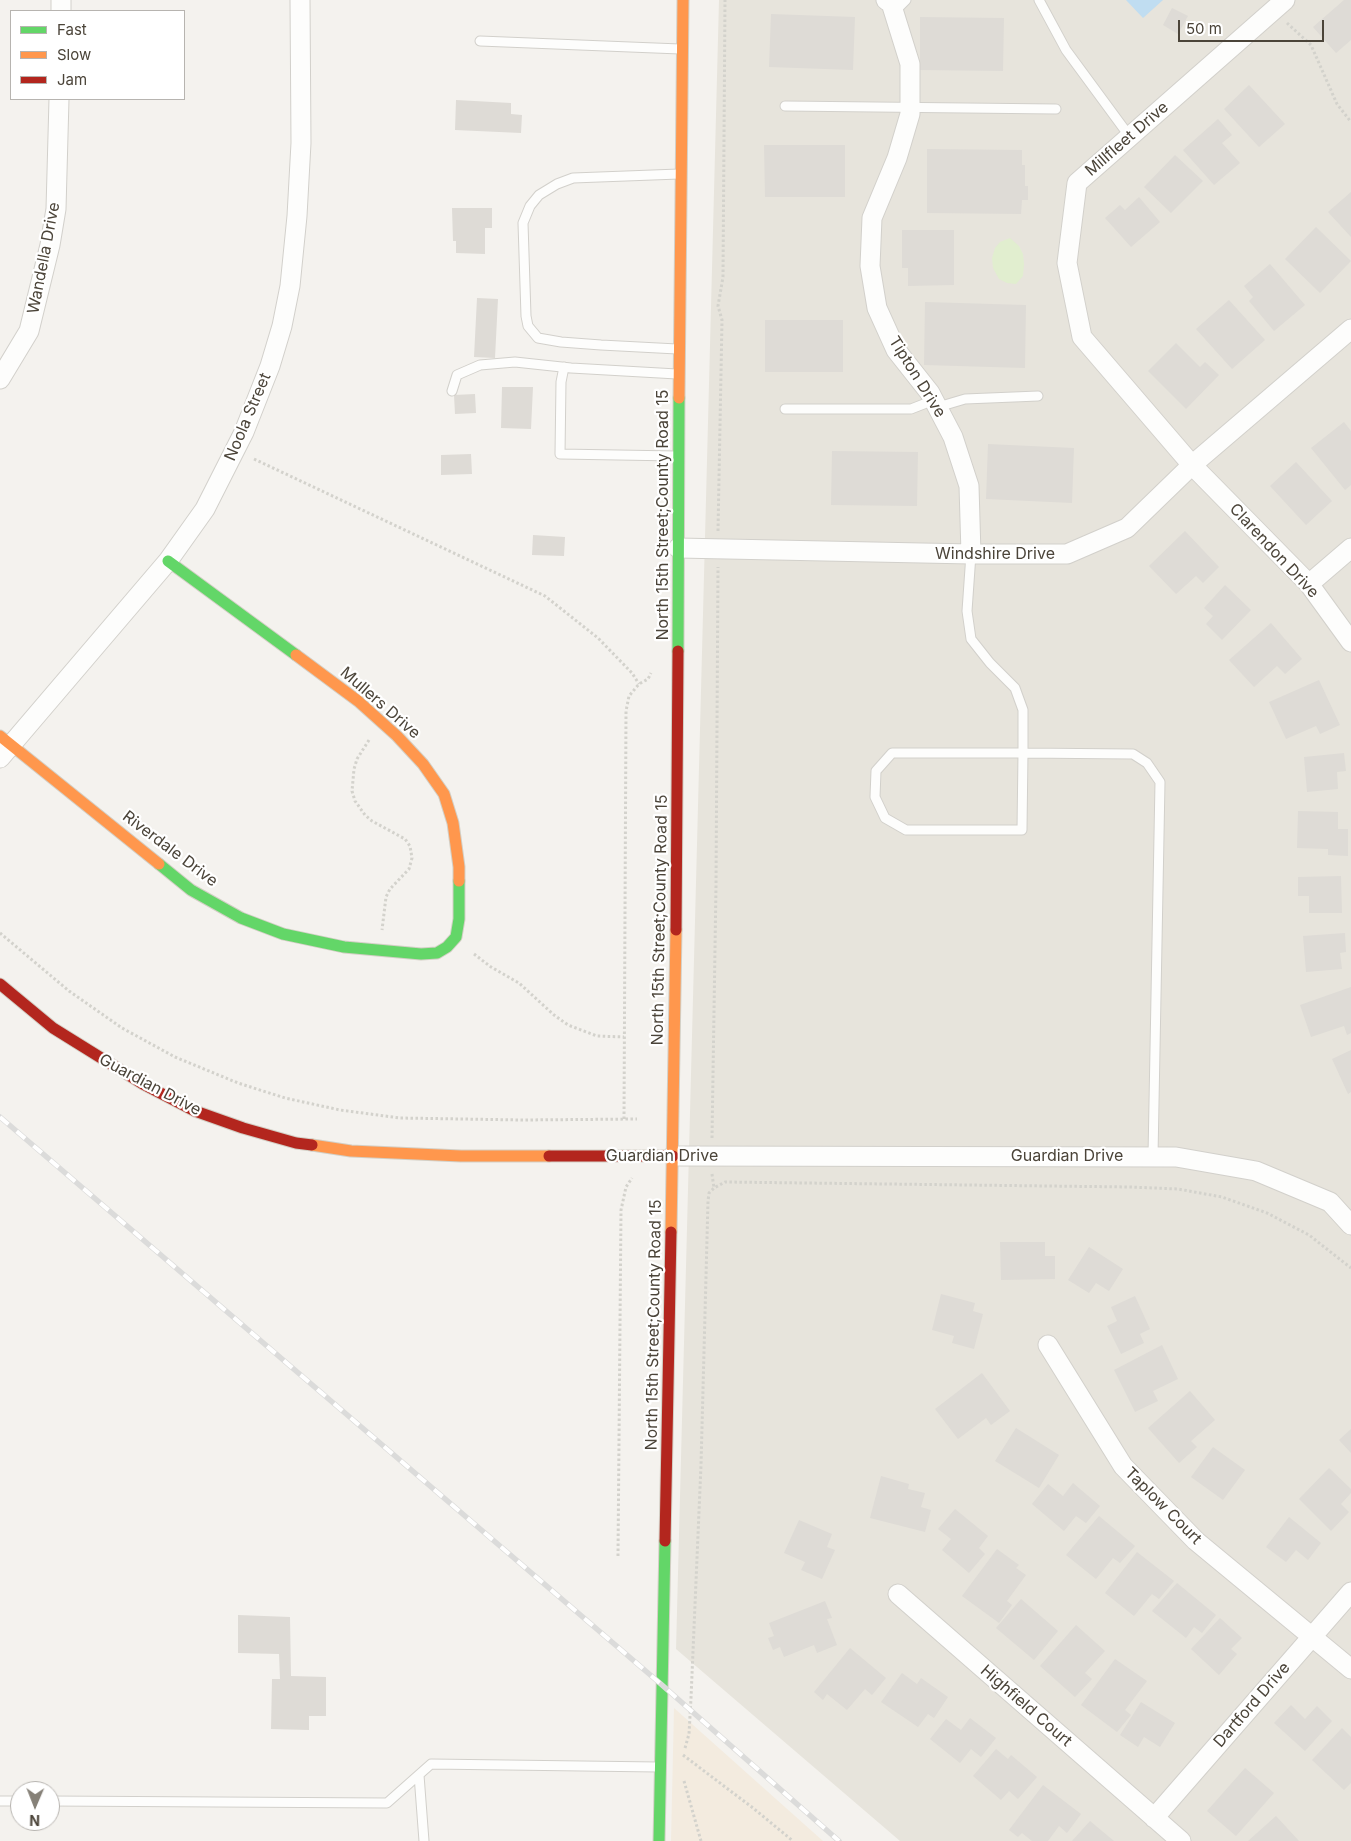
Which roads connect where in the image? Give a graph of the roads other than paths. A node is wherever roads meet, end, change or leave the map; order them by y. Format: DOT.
graph roads {
  1 [pos="300,0"];
  2 [pos="683,0"];
  3 [pos="1039,0"];
  4 [pos="895,4"];
  5 [pos="1279,5"];
  6 [pos="480,41"];
  7 [pos="683,50"];
  8 [pos="59,100"];
  9 [pos="785,106"];
  10 [pos="910,107"];
  11 [pos="1056,109"];
  12 [pos="1130,137"];
  13 [pos="682,174"];
  14 [pos="1351,329"];
  15 [pos="680,349"];
  16 [pos="564,367"];
  17 [pos="680,374"];
  18 [pos="0,379"];
  19 [pos="452,391"];
  20 [pos="1038,396"];
  21 [pos="936,404"];
  22 [pos="785,409"];
  23 [pos="679,456"];
  24 [pos="1192,466"];
  25 [pos="678,548"];
  26 [pos="1351,548"];
  27 [pos="971,554"];
  28 [pos="168,561"];
  29 [pos="1309,584"];
  30 [pos="1351,642"];
  31 [pos="4,746"];
  32 [pos="1023,753"];
  33 [pos="456,937"];
  34 [pos="0,984"];
  35 [pos="673,1156"];
  36 [pos="1153,1156"];
  37 [pos="1351,1225"];
  38 [pos="1048,1345"];
  39 [pos="1351,1592"];
  40 [pos="898,1594"];
  41 [pos="1313,1636"];
  42 [pos="1351,1669"];
  43 [pos="661,1767"];
  44 [pos="419,1774"];
  45 [pos="60,1801"];
  46 [pos="1154,1818"];
  47 [pos="424,1841"];
  48 [pos="659,1841"];
  49 [pos="1181,1841"];
  1 -- 28 [label="street, Noola Street"];
  2 -- 7 [label="street, North 15th Street;County Road 15"];
  3 -- 12 [label="lane"];
  4 -- 10 [label="street, Tipton Drive"];
  5 -- 12 [label="street, Millfleet Drive"];
  6 -- 7 [label="lane"];
  7 -- 13 [label="street, North 15th Street;County Road 15"];
  8 -- 18 [label="street, Wandella Drive"];
  9 -- 10 [label="lane"];
  10 -- 11 [label="lane"];
  10 -- 21 [label="street, Tipton Drive"];
  12 -- 24 [label="street, Millfleet Drive"];
  13 -- 15 [label="street, North 15th Street;County Road 15"];
  13 -- 15 [label="lane"];
  14 -- 24 [label="street, Windshire Drive"];
  15 -- 17 [label="street, North 15th Street;County Road 15"];
  16 -- 17 [label="lane"];
  16 -- 19 [label="lane"];
  16 -- 23 [label="lane"];
  17 -- 23 [label="street, North 15th Street;County Road 15"];
  20 -- 21 [label="lane"];
  21 -- 22 [label="lane"];
  21 -- 27 [label="street, Tipton Drive"];
  23 -- 25 [label="street, North 15th Street;County Road 15"];
  24 -- 27 [label="street, Windshire Drive"];
  24 -- 29 [label="street, Clarendon Drive"];
  25 -- 27 [label="street, Windshire Drive"];
  25 -- 35 [label="street, North 15th Street;County Road 15"];
  26 -- 29 [label="street"];
  27 -- 32 [label="lane"];
  28 -- 31 [label="street, Noola Street"];
  28 -- 33 [label="street, Mullers Drive"];
  29 -- 30 [label="street, Clarendon Drive"];
  31 -- 33 [label="street, Riverdale Drive"];
  32 -- 32 [label="lane"];
  32 -- 36 [label="lane"];
  34 -- 35 [label="street, Guardian Drive"];
  35 -- 36 [label="street, Guardian Drive"];
  35 -- 43 [label="street, North 15th Street;County Road 15"];
  36 -- 37 [label="street, Guardian Drive"];
  38 -- 41 [label="street, Taplow Court"];
  39 -- 41 [label="street, Dartford Drive"];
  40 -- 46 [label="street, Highfield Court"];
  41 -- 42 [label="street, Taplow Court"];
  41 -- 46 [label="street, Dartford Drive"];
  43 -- 44 [label="lane"];
  43 -- 48 [label="street, North 15th Street;County Road 15"];
  44 -- 45 [label="lane"];
  44 -- 47 [label="lane"];
  46 -- 49 [label="street, Highfield Court"];
}
